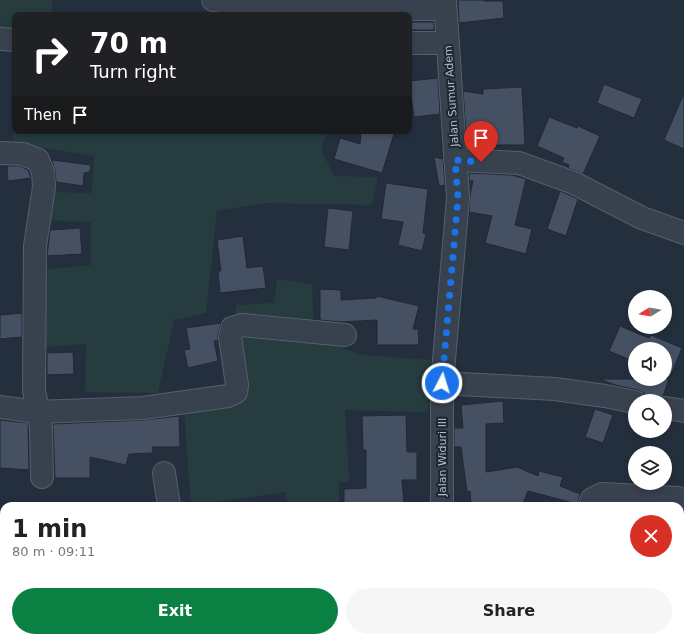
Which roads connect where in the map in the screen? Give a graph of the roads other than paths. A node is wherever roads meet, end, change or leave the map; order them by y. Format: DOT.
graph roads {
  1 [pos="213,0"];
  2 [pos="445,4"];
  3 [pos="0,39"];
  4 [pos="12,40"];
  5 [pos="412,43"];
  6 [pos="447,43"];
  7 [pos="0,153"];
  8 [pos="455,160"];
  9 [pos="684,233"];
  10 [pos="345,335"];
  11 [pos="442,383"];
  12 [pos="628,401"];
  13 [pos="0,407"];
  14 [pos="672,409"];
  15 [pos="684,411"];
  16 [pos="37,412"];
  17 [pos="164,473"];
  18 [pos="42,477"];
  19 [pos="678,498"];
  20 [pos="168,502"];
  21 [pos="442,502"];
  22 [pos="591,502"];
  1 -- 2 [label="street"];
  2 -- 6 [label="street, Jalan Sumur Adem"];
  3 -- 4 [label="street"];
  5 -- 6 [label="street"];
  6 -- 8 [label="street, Jalan Sumur Adem"];
  7 -- 16 [label="street"];
  8 -- 9 [label="street"];
  8 -- 11 [label="street, Jalan Sumur Adem"];
  10 -- 16 [label="street"];
  11 -- 12 [label="street"];
  11 -- 21 [label="street, Jalan Widuri III"];
  13 -- 16 [label="street"];
  14 -- 15 [label="street"];
  16 -- 18 [label="street"];
  17 -- 20 [label="street"];
  19 -- 22 [label="street"];
}
